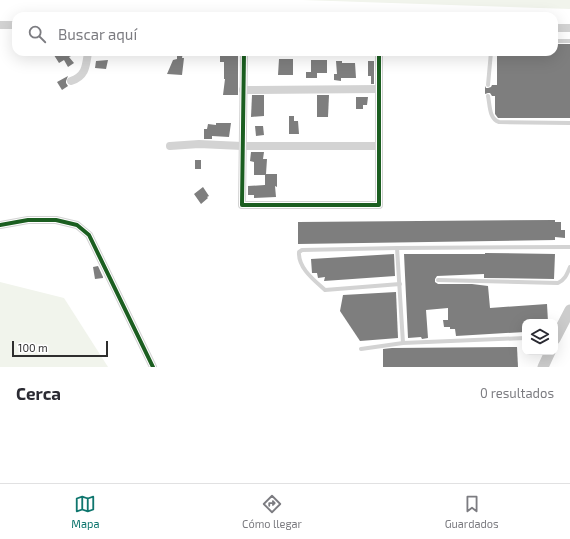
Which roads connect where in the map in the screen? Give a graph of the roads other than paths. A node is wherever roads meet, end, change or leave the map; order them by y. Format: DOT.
graph roads {
  1 [pos="0,25"];
  2 [pos="12,25"];
  3 [pos="558,28"];
  4 [pos="570,28"];
  5 [pos="558,41"];
  6 [pos="570,41"];
  7 [pos="87,56"];
  8 [pos="244,56"];
  9 [pos="379,56"];
  10 [pos="491,56"];
  11 [pos="71,81"];
  12 [pos="488,85"];
  13 [pos="379,89"];
  14 [pos="243,90"];
  15 [pos="488,96"];
  16 [pos="570,123"];
  17 [pos="170,146"];
  18 [pos="242,146"];
  19 [pos="379,146"];
  20 [pos="0,225"];
  21 [pos="570,247"];
  22 [pos="397,248"];
  23 [pos="570,267"];
  24 [pos="438,280"];
  25 [pos="400,284"];
  26 [pos="570,310"];
  27 [pos="558,333"];
  28 [pos="522,338"];
  29 [pos="403,342"];
  30 [pos="361,349"];
  31 [pos="549,355"];
  32 [pos="153,367"];
  33 [pos="543,367"];
  1 -- 2 [label="street"];
  3 -- 4 [label="street"];
  5 -- 6 [label="lane"];
  7 -- 11 [label="street"];
  8 -- 14 [label="street"];
  9 -- 13 [label="street"];
  10 -- 12 [label="lane"];
  13 -- 14 [label="street"];
  13 -- 19 [label="street"];
  14 -- 18 [label="street"];
  15 -- 16 [label="lane"];
  17 -- 18 [label="street"];
  18 -- 19 [label="street"];
  18 -- 19 [label="street"];
  20 -- 32 [label="street"];
  21 -- 22 [label="lane"];
  22 -- 25 [label="lane"];
  22 -- 25 [label="lane"];
  23 -- 24 [label="lane"];
  25 -- 29 [label="lane"];
  26 -- 27 [label="main road"];
  28 -- 29 [label="lane"];
  29 -- 30 [label="lane"];
  31 -- 33 [label="main road"];
}
